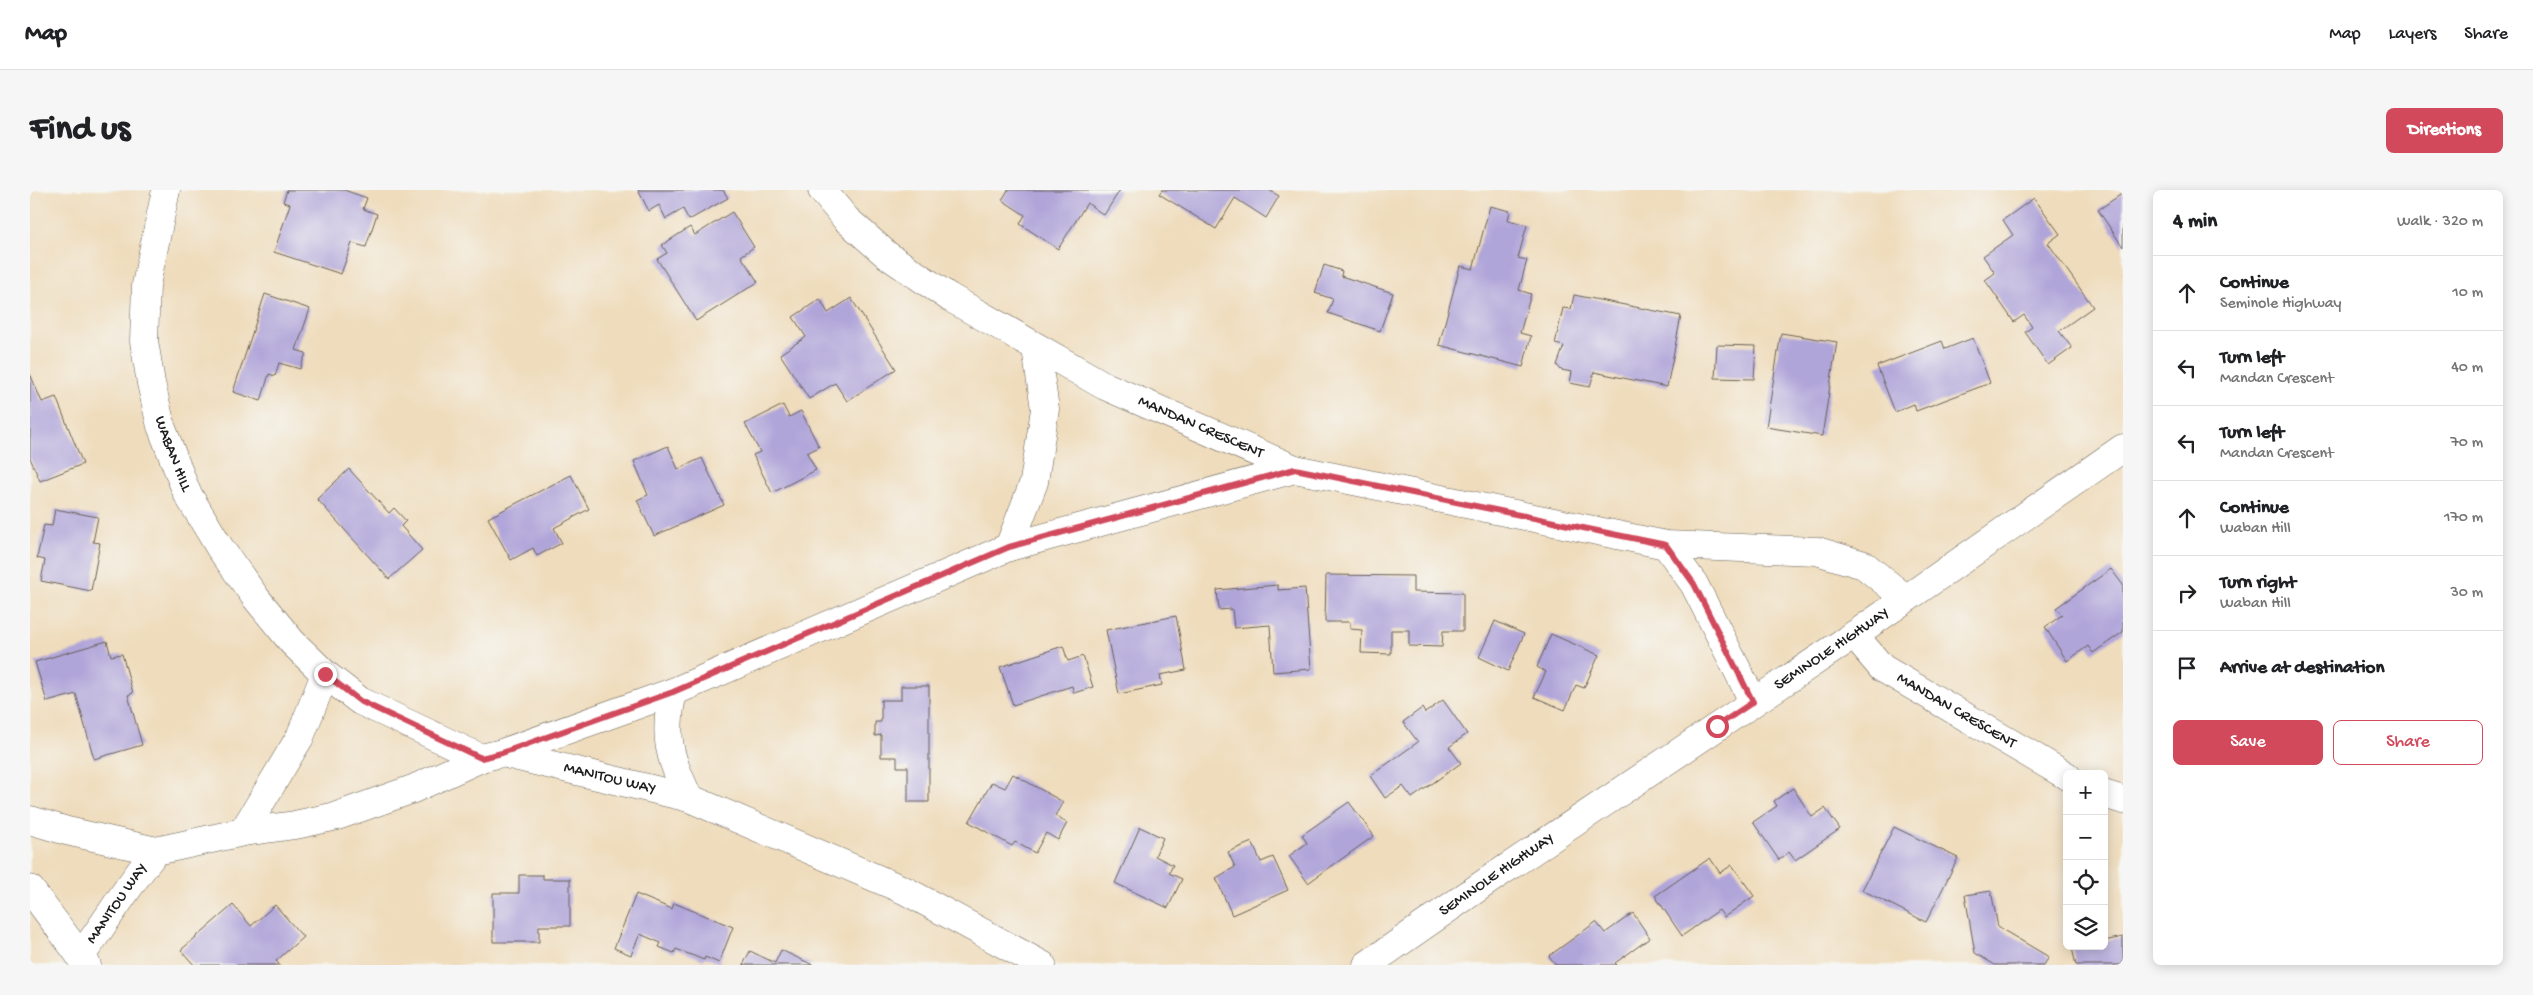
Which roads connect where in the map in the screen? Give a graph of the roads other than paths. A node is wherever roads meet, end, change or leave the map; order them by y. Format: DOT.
graph roads {
  1 [pos="166,190"];
  2 [pos="822,190"];
  3 [pos="1036,348"];
  4 [pos="2123,448"];
  5 [pos="1295,469"];
  6 [pos="1666,545"];
  7 [pos="1009,547"];
  8 [pos="1906,598"];
  9 [pos="1854,634"];
  10 [pos="325,674"];
  11 [pos="673,692"];
  12 [pos="1753,702"];
  13 [pos="491,756"];
  14 [pos="2063,774"];
  15 [pos="2108,795"];
  16 [pos="689,798"];
  17 [pos="2123,800"];
  18 [pos="30,820"];
  19 [pos="243,832"];
  20 [pos="156,851"];
  21 [pos="30,889"];
  22 [pos="83,961"];
  23 [pos="1042,965"];
  24 [pos="1367,965"];
  1 -- 10 [label="street, WABAN HILL"];
  2 -- 3 [label="street, MANDAN CRESCENT"];
  3 -- 5 [label="street, MANDAN CRESCENT"];
  3 -- 7 [label="street"];
  4 -- 8 [label="street, SEMINOLE HIGHWAY"];
  5 -- 6 [label="street, MANDAN CRESCENT"];
  5 -- 7 [label="street"];
  6 -- 8 [label="street, MANDAN CRESCENT"];
  6 -- 12 [label="street"];
  7 -- 11 [label="street"];
  8 -- 9 [label="street, SEMINOLE HIGHWAY"];
  9 -- 12 [label="street, SEMINOLE HIGHWAY"];
  9 -- 14 [label="street, MANDAN CRESCENT"];
  10 -- 13 [label="street, WABAN HILL"];
  10 -- 19 [label="street"];
  11 -- 13 [label="street"];
  11 -- 16 [label="street"];
  12 -- 24 [label="street, SEMINOLE HIGHWAY"];
  13 -- 16 [label="street, MANITOU WAY"];
  13 -- 19 [label="street, MANITOU WAY"];
  15 -- 17 [label="street"];
  16 -- 23 [label="street, MANITOU WAY"];
  18 -- 20 [label="street, MANITOU WAY"];
  19 -- 20 [label="street, MANITOU WAY"];
  20 -- 22 [label="street, MANITOU WAY"];
  21 -- 22 [label="street"];
}
